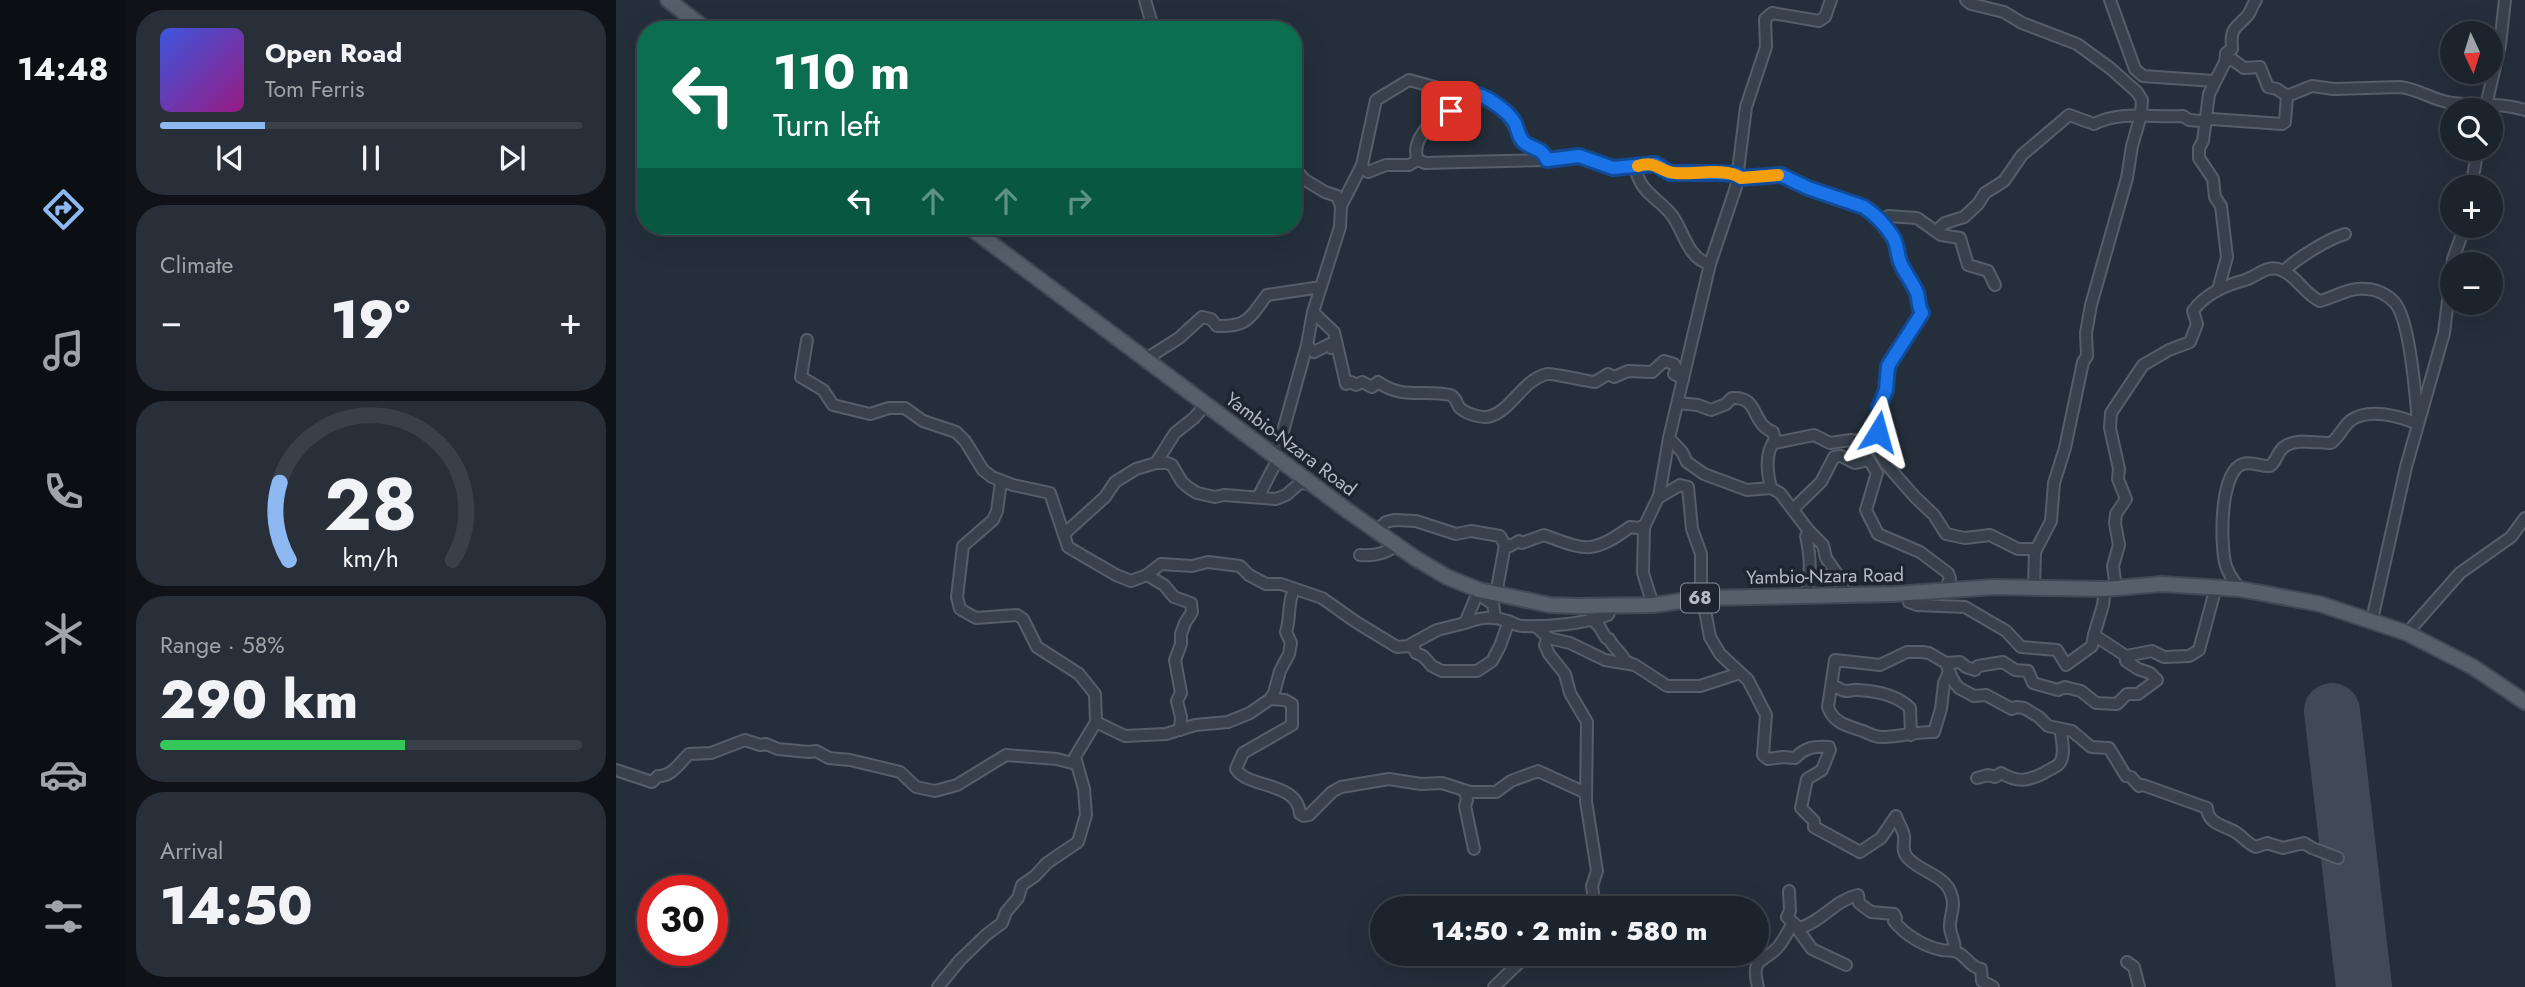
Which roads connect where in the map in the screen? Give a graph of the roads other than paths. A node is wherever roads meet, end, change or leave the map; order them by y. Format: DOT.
graph roads {
  1 [pos="668,0"];
  2 [pos="1145,0"];
  3 [pos="1831,0"];
  4 [pos="1966,0"];
  5 [pos="2110,0"];
  6 [pos="2256,0"];
  7 [pos="2505,0"];
  8 [pos="695,21"];
  9 [pos="1152,21"];
  10 [pos="2225,63"];
  11 [pos="2214,81"];
  12 [pos="1468,96"];
  13 [pos="2287,96"];
  14 [pos="2488,98"];
  15 [pos="2440,100"];
  16 [pos="2503,104"];
  17 [pos="2525,110"];
  18 [pos="2141,115"];
  19 [pos="2206,121"];
  20 [pos="1418,160"];
  21 [pos="1547,160"];
  22 [pos="1362,165"];
  23 [pos="1634,167"];
  24 [pos="1302,177"];
  25 [pos="1737,177"];
  26 [pos="1340,206"];
  27 [pos="1883,222"];
  28 [pos="1936,231"];
  29 [pos="2345,234"];
  30 [pos="980,235"];
  31 [pos="2461,238"];
  32 [pos="1710,264"];
  33 [pos="2284,271"];
  34 [pos="1995,285"];
  35 [pos="1321,288"];
  36 [pos="2218,290"];
  37 [pos="1313,312"];
  38 [pos="807,340"];
  39 [pos="1307,345"];
  40 [pos="1337,346"];
  41 [pos="1146,359"];
  42 [pos="1683,379"];
  43 [pos="1678,403"];
  44 [pos="1206,404"];
  45 [pos="2418,424"];
  46 [pos="1669,438"];
  47 [pos="1775,443"];
  48 [pos="1830,443"];
  49 [pos="1877,443"];
  50 [pos="1841,456"];
  51 [pos="1275,457"];
  52 [pos="1156,463"];
  53 [pos="1001,482"];
  54 [pos="1312,484"];
  55 [pos="1771,488"];
  56 [pos="1258,497"];
  57 [pos="1658,498"];
  58 [pos="1793,509"];
  59 [pos="2525,518"];
  60 [pos="1645,525"];
  61 [pos="1377,531"];
  62 [pos="1809,531"];
  63 [pos="1063,534"];
  64 [pos="1396,545"];
  65 [pos="1505,545"];
  66 [pos="2035,552"];
  67 [pos="1360,555"];
  68 [pos="1147,575"];
  69 [pos="2034,587"];
  70 [pos="2216,587"];
  71 [pos="2111,588"];
  72 [pos="2240,589"];
  73 [pos="1294,590"];
  74 [pos="1945,591"];
  75 [pos="1478,592"];
  76 [pos="1910,593"];
  77 [pos="1496,594"];
  78 [pos="1846,596"];
  79 [pos="1806,597"];
  80 [pos="1703,598"];
  81 [pos="1653,605"];
  82 [pos="1566,606"];
  83 [pos="1588,615"];
  84 [pos="1495,617"];
  85 [pos="2372,620"];
  86 [pos="1509,621"];
  87 [pos="1465,623"];
  88 [pos="1563,623"];
  89 [pos="1536,626"];
  90 [pos="2407,633"];
  91 [pos="2094,635"];
  92 [pos="1548,638"];
  93 [pos="1570,643"];
  94 [pos="1408,646"];
  95 [pos="2126,656"];
  96 [pos="1635,666"];
  97 [pos="1947,668"];
  98 [pos="1741,673"];
  99 [pos="1832,686"];
  100 [pos="1270,699"];
  101 [pos="2525,702"];
  102 [pos="1097,722"];
  103 [pos="2060,729"];
  104 [pos="1180,730"];
  105 [pos="1911,735"];
  106 [pos="1076,764"];
  107 [pos="616,770"];
  108 [pos="1977,778"];
  109 [pos="1465,791"];
  110 [pos="1586,793"];
  111 [pos="1474,849"];
  112 [pos="2338,858"];
  113 [pos="1788,891"];
  114 [pos="1594,896"];
  115 [pos="1793,923"];
  116 [pos="1954,951"];
  117 [pos="2127,962"];
  118 [pos="1846,965"];
  119 [pos="1516,966"];
  120 [pos="938,987"];
  121 [pos="1494,987"];
  122 [pos="1758,987"];
  123 [pos="1993,987"];
  124 [pos="2139,987"];
  1 -- 8 [label="main road"];
  2 -- 9 [label="street"];
  3 -- 25 [label="street"];
  4 -- 18 [label="street"];
  5 -- 11 [label="street"];
  6 -- 10 [label="street"];
  7 -- 14 [label="street"];
  10 -- 11 [label="street"];
  10 -- 13 [label="street"];
  11 -- 19 [label="street"];
  12 -- 20 [label="street"];
  12 -- 21 [label="street"];
  12 -- 22 [label="street"];
  13 -- 15 [label="street"];
  13 -- 19 [label="street"];
  16 -- 17 [label="street"];
  18 -- 19 [label="street"];
  18 -- 28 [label="street"];
  18 -- 66 [label="street"];
  19 -- 36 [label="street"];
  20 -- 21 [label="street"];
  20 -- 22 [label="street"];
  21 -- 23 [label="street"];
  22 -- 26 [label="street"];
  23 -- 25 [label="street"];
  23 -- 32 [label="street"];
  24 -- 26 [label="street"];
  25 -- 27 [label="street"];
  25 -- 32 [label="street"];
  26 -- 35 [label="street"];
  27 -- 28 [label="street"];
  27 -- 49 [label="street"];
  28 -- 34 [label="street"];
  29 -- 33 [label="street"];
  30 -- 41 [label="main road, Yambio-Nzara Road / 68"];
  31 -- 45 [label="street"];
  32 -- 42 [label="street"];
  33 -- 36 [label="street"];
  33 -- 45 [label="street"];
  35 -- 37 [label="street"];
  35 -- 41 [label="street"];
  36 -- 71 [label="street"];
  37 -- 39 [label="street"];
  37 -- 40 [label="street"];
  38 -- 53 [label="street"];
  39 -- 40 [label="street"];
  39 -- 51 [label="street"];
  40 -- 42 [label="street"];
  41 -- 44 [label="main road, Yambio-Nzara Road / 68"];
  42 -- 43 [label="street"];
  43 -- 46 [label="street"];
  43 -- 47 [label="street"];
  44 -- 51 [label="main road, Yambio-Nzara Road / 68"];
  44 -- 52 [label="street"];
  45 -- 72 [label="street"];
  45 -- 85 [label="street"];
  46 -- 55 [label="street"];
  46 -- 57 [label="street"];
  47 -- 48 [label="street"];
  47 -- 55 [label="street"];
  48 -- 49 [label="street"];
  48 -- 50 [label="street"];
  49 -- 66 [label="street"];
  50 -- 58 [label="street"];
  50 -- 74 [label="street"];
  51 -- 54 [label="main road, Yambio-Nzara Road / 68"];
  51 -- 56 [label="street"];
  52 -- 56 [label="street"];
  52 -- 63 [label="street"];
  53 -- 63 [label="street"];
  53 -- 102 [label="street"];
  54 -- 56 [label="street"];
  54 -- 61 [label="main road, Yambio-Nzara Road / 68"];
  55 -- 58 [label="street"];
  57 -- 60 [label="street"];
  57 -- 80 [label="street"];
  58 -- 62 [label="street"];
  59 -- 90 [label="street"];
  60 -- 65 [label="street"];
  60 -- 81 [label="street"];
  61 -- 64 [label="main road, Yambio-Nzara Road / 68"];
  61 -- 65 [label="street"];
  62 -- 78 [label="street"];
  62 -- 79 [label="street"];
  63 -- 68 [label="street"];
  64 -- 67 [label="street"];
  64 -- 75 [label="main road, Yambio-Nzara Road / 68"];
  65 -- 77 [label="street"];
  66 -- 69 [label="street"];
  68 -- 73 [label="street"];
  68 -- 104 [label="street"];
  69 -- 71 [label="main road, Yambio-Nzara Road / 68"];
  69 -- 74 [label="main road, Yambio-Nzara Road / 68"];
  70 -- 71 [label="main road, Yambio-Nzara Road / 68"];
  70 -- 72 [label="main road, Yambio-Nzara Road / 68"];
  70 -- 95 [label="street"];
  71 -- 91 [label="street"];
  72 -- 85 [label="main road, Yambio-Nzara Road / 68"];
  73 -- 94 [label="street"];
  73 -- 100 [label="street"];
  74 -- 76 [label="main road, Yambio-Nzara Road / 68"];
  75 -- 77 [label="main road, Yambio-Nzara Road / 68"];
  75 -- 84 [label="street"];
  75 -- 87 [label="street"];
  76 -- 78 [label="main road, Yambio-Nzara Road / 68"];
  76 -- 91 [label="street"];
  77 -- 82 [label="main road, Yambio-Nzara Road / 68"];
  78 -- 79 [label="main road, Yambio-Nzara Road / 68"];
  79 -- 80 [label="main road, Yambio-Nzara Road / 68"];
  80 -- 81 [label="main road, Yambio-Nzara Road / 68"];
  80 -- 98 [label="street"];
  81 -- 83 [label="main road, Yambio-Nzara Road / 68"];
  82 -- 83 [label="main road, Yambio-Nzara Road / 68"];
  82 -- 88 [label="street"];
  83 -- 88 [label="street"];
  83 -- 96 [label="street"];
  84 -- 86 [label="street"];
  84 -- 87 [label="street"];
  85 -- 90 [label="main road, Yambio-Nzara Road / 68"];
  86 -- 89 [label="street"];
  86 -- 94 [label="street"];
  87 -- 94 [label="street"];
  88 -- 89 [label="street"];
  88 -- 93 [label="street"];
  89 -- 92 [label="street"];
  90 -- 101 [label="main road, Yambio-Nzara Road / 68"];
  91 -- 95 [label="street"];
  92 -- 93 [label="street"];
  92 -- 110 [label="street"];
  93 -- 96 [label="street"];
  95 -- 97 [label="street"];
  96 -- 98 [label="street"];
  97 -- 99 [label="street"];
  97 -- 103 [label="street"];
  97 -- 105 [label="street"];
  98 -- 116 [label="street"];
  99 -- 105 [label="street"];
  99 -- 105 [label="street"];
  100 -- 104 [label="street"];
  100 -- 109 [label="street"];
  102 -- 104 [label="street"];
  102 -- 106 [label="street"];
  103 -- 108 [label="street"];
  103 -- 112 [label="street"];
  106 -- 107 [label="street"];
  106 -- 120 [label="street"];
  109 -- 110 [label="street"];
  109 -- 111 [label="street"];
  110 -- 114 [label="street"];
  113 -- 115 [label="street"];
  115 -- 116 [label="street"];
  115 -- 118 [label="street"];
  115 -- 122 [label="street"];
  116 -- 123 [label="street"];
  117 -- 124 [label="street"];
  119 -- 121 [label="street"];
}
